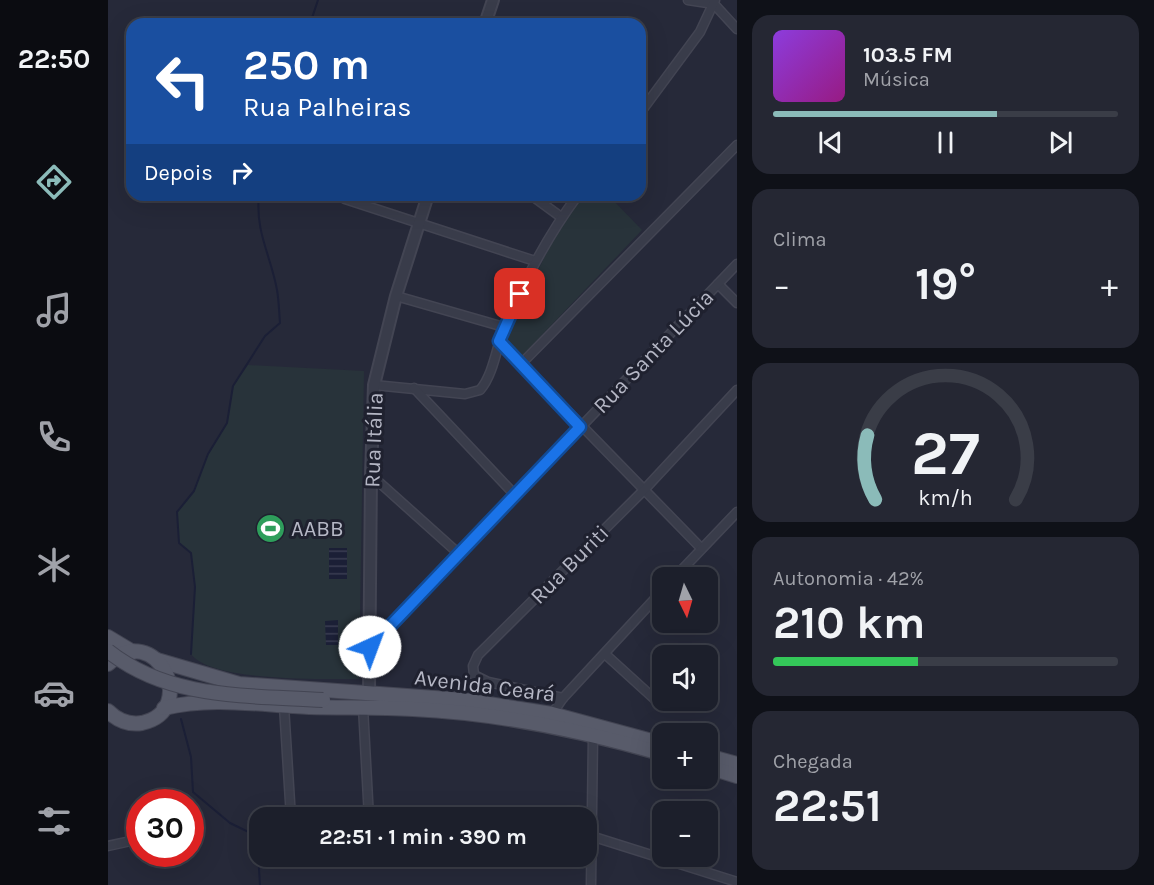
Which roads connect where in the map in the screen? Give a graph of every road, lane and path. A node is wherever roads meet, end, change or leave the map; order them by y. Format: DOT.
graph roads {
  1 [pos="493,0"];
  2 [pos="688,0"];
  3 [pos="715,2"];
  4 [pos="487,18"];
  5 [pos="737,29"];
  6 [pos="646,105"];
  7 [pos="737,145"];
  8 [pos="351,201"];
  9 [pos="426,201"];
  10 [pos="539,201"];
  11 [pos="573,201"];
  12 [pos="561,217"];
  13 [pos="418,222"];
  14 [pos="535,261"];
  15 [pos="737,264"];
  16 [pos="718,284"];
  17 [pos="396,296"];
  18 [pos="737,303"];
  19 [pos="504,327"];
  20 [pos="499,341"];
  21 [pos="522,364"];
  22 [pos="374,385"];
  23 [pos="414,388"];
  24 [pos="737,390"];
  25 [pos="580,427"];
  26 [pos="371,475"];
  27 [pos="643,491"];
  28 [pos="515,495"];
  29 [pos="737,512"];
  30 [pos="701,548"];
  31 [pos="458,553"];
  32 [pos="684,567"];
  33 [pos="652,602"];
  34 [pos="108,637"];
  35 [pos="370,647"];
  36 [pos="108,651"];
  37 [pos="133,652"];
  38 [pos="605,654"];
  39 [pos="158,660"];
  40 [pos="108,664"];
  41 [pos="369,693"];
  42 [pos="652,697"];
  43 [pos="563,698"];
  44 [pos="284,706"];
  45 [pos="359,707"];
  46 [pos="164,708"];
  47 [pos="552,714"];
  48 [pos="110,715"];
  49 [pos="593,736"];
  50 [pos="652,741"];
  51 [pos="652,751"];
  52 [pos="718,759"];
  53 [pos="737,764"];
  54 [pos="718,770"];
  55 [pos="737,776"];
  56 [pos="290,807"];
  57 [pos="368,807"];
  58 [pos="592,807"];
  59 [pos="597,838"];
  60 [pos="126,842"];
  61 [pos="108,846"];
  62 [pos="591,867"];
  63 [pos="737,882"];
  64 [pos="591,885"];
  1 -- 4 [label="street"];
  2 -- 3 [label="street"];
  3 -- 5 [label="street"];
  3 -- 6 [label="street"];
  7 -- 21 [label="street"];
  8 -- 13 [label="street"];
  9 -- 13 [label="street, Rua Itália"];
  10 -- 12 [label="street"];
  11 -- 12 [label="street"];
  12 -- 14 [label="street"];
  13 -- 14 [label="street"];
  13 -- 17 [label="street, Rua Itália"];
  14 -- 19 [label="street"];
  15 -- 16 [label="street, Rua Santa Lúcia"];
  16 -- 18 [label="street"];
  16 -- 25 [label="street, Rua Santa Lúcia"];
  17 -- 19 [label="street"];
  17 -- 22 [label="street, Rua Itália"];
  19 -- 20 [label="street"];
  20 -- 21 [label="street"];
  20 -- 23 [label="street"];
  21 -- 25 [label="street"];
  22 -- 23 [label="street"];
  22 -- 26 [label="street, Rua Itália"];
  23 -- 28 [label="street"];
  24 -- 27 [label="street, Rua Buriti"];
  25 -- 27 [label="street"];
  25 -- 28 [label="street, Rua Santa Lúcia"];
  26 -- 31 [label="street"];
  26 -- 35 [label="street, Rua Itália"];
  27 -- 30 [label="street"];
  27 -- 43 [label="street, Rua Buriti"];
  28 -- 31 [label="street, Rua Santa Lúcia"];
  29 -- 30 [label="street"];
  30 -- 32 [label="street"];
  31 -- 35 [label="street, Rua Santa Lúcia"];
  33 -- 38 [label="street"];
  34 -- 37 [label="main road"];
  35 -- 41 [label="street, Rua Itália"];
  36 -- 45 [label="main road, bridge"];
  37 -- 39 [label="main road, Avenida Ceará"];
  37 -- 40 [label="main road"];
  38 -- 42 [label="street"];
  38 -- 43 [label="street"];
  39 -- 41 [label="main road, Avenida Ceará"];
  39 -- 46 [label="main road"];
  41 -- 47 [label="main road, Avenida Ceará"];
  43 -- 47 [label="street"];
  44 -- 45 [label="main road"];
  44 -- 46 [label="main road"];
  44 -- 56 [label="street"];
  45 -- 49 [label="main road, Avenida Ceará"];
  45 -- 57 [label="street"];
  46 -- 48 [label="main road"];
  47 -- 50 [label="main road, Avenida Ceará"];
  49 -- 51 [label="main road, Avenida Ceará"];
  49 -- 58 [label="street"];
  52 -- 53 [label="main road"];
  54 -- 55 [label="main road"];
  59 -- 63 [label="street"];
  60 -- 61 [label="street"];
  62 -- 64 [label="street"];
}
